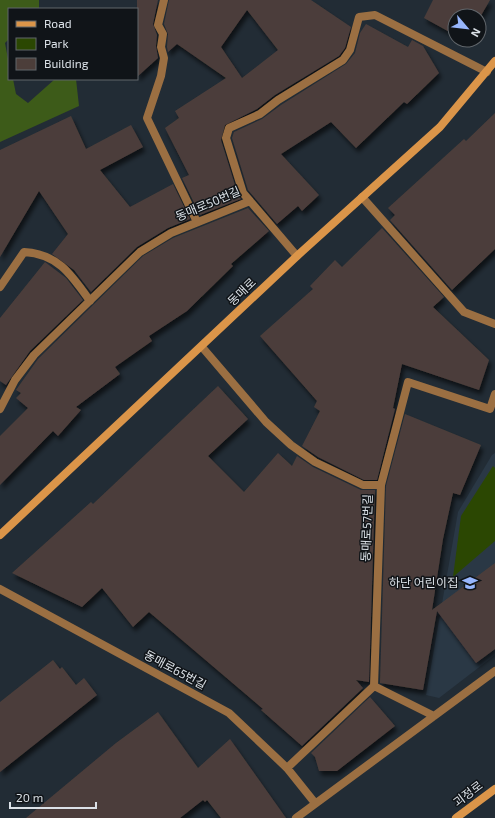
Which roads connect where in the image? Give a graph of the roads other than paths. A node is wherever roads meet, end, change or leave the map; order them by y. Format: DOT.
graph roads {
  1 [pos="164,0"];
  2 [pos="495,61"];
  3 [pos="487,72"];
  4 [pos="362,197"];
  5 [pos="250,201"];
  6 [pos="197,222"];
  7 [pos="297,256"];
  8 [pos="0,287"];
  9 [pos="90,300"];
  10 [pos="495,324"];
  11 [pos="202,347"];
  12 [pos="495,394"];
  13 [pos="0,409"];
  14 [pos="381,485"];
  15 [pos="0,535"];
  16 [pos="0,588"];
  17 [pos="495,671"];
  18 [pos="374,686"];
  19 [pos="434,716"];
  20 [pos="287,768"];
  21 [pos="495,789"];
  22 [pos="315,803"];
  23 [pos="296,818"];
  24 [pos="456,818"];
  1 -- 6 [label="lane"];
  2 -- 3 [label="street, 동매로"];
  3 -- 4 [label="street, 동매로"];
  3 -- 5 [label="lane, 동매로50번길"];
  4 -- 7 [label="street, 동매로"];
  4 -- 10 [label="lane"];
  5 -- 6 [label="lane, 동매로50번길"];
  5 -- 7 [label="lane"];
  6 -- 9 [label="lane, 동매로50번길"];
  7 -- 11 [label="street, 동매로"];
  8 -- 9 [label="lane"];
  9 -- 13 [label="lane, 동매로50번길"];
  11 -- 14 [label="lane, 동매로57번길"];
  11 -- 15 [label="street, 동매로"];
  12 -- 14 [label="lane"];
  14 -- 18 [label="lane, 동매로57번길"];
  16 -- 20 [label="lane, 동매로65번길"];
  17 -- 19 [label="lane"];
  18 -- 19 [label="lane"];
  18 -- 20 [label="lane"];
  19 -- 22 [label="lane"];
  20 -- 22 [label="lane, 동매로65번길"];
  21 -- 24 [label="street, 괴정로"];
  22 -- 23 [label="lane"];
}
